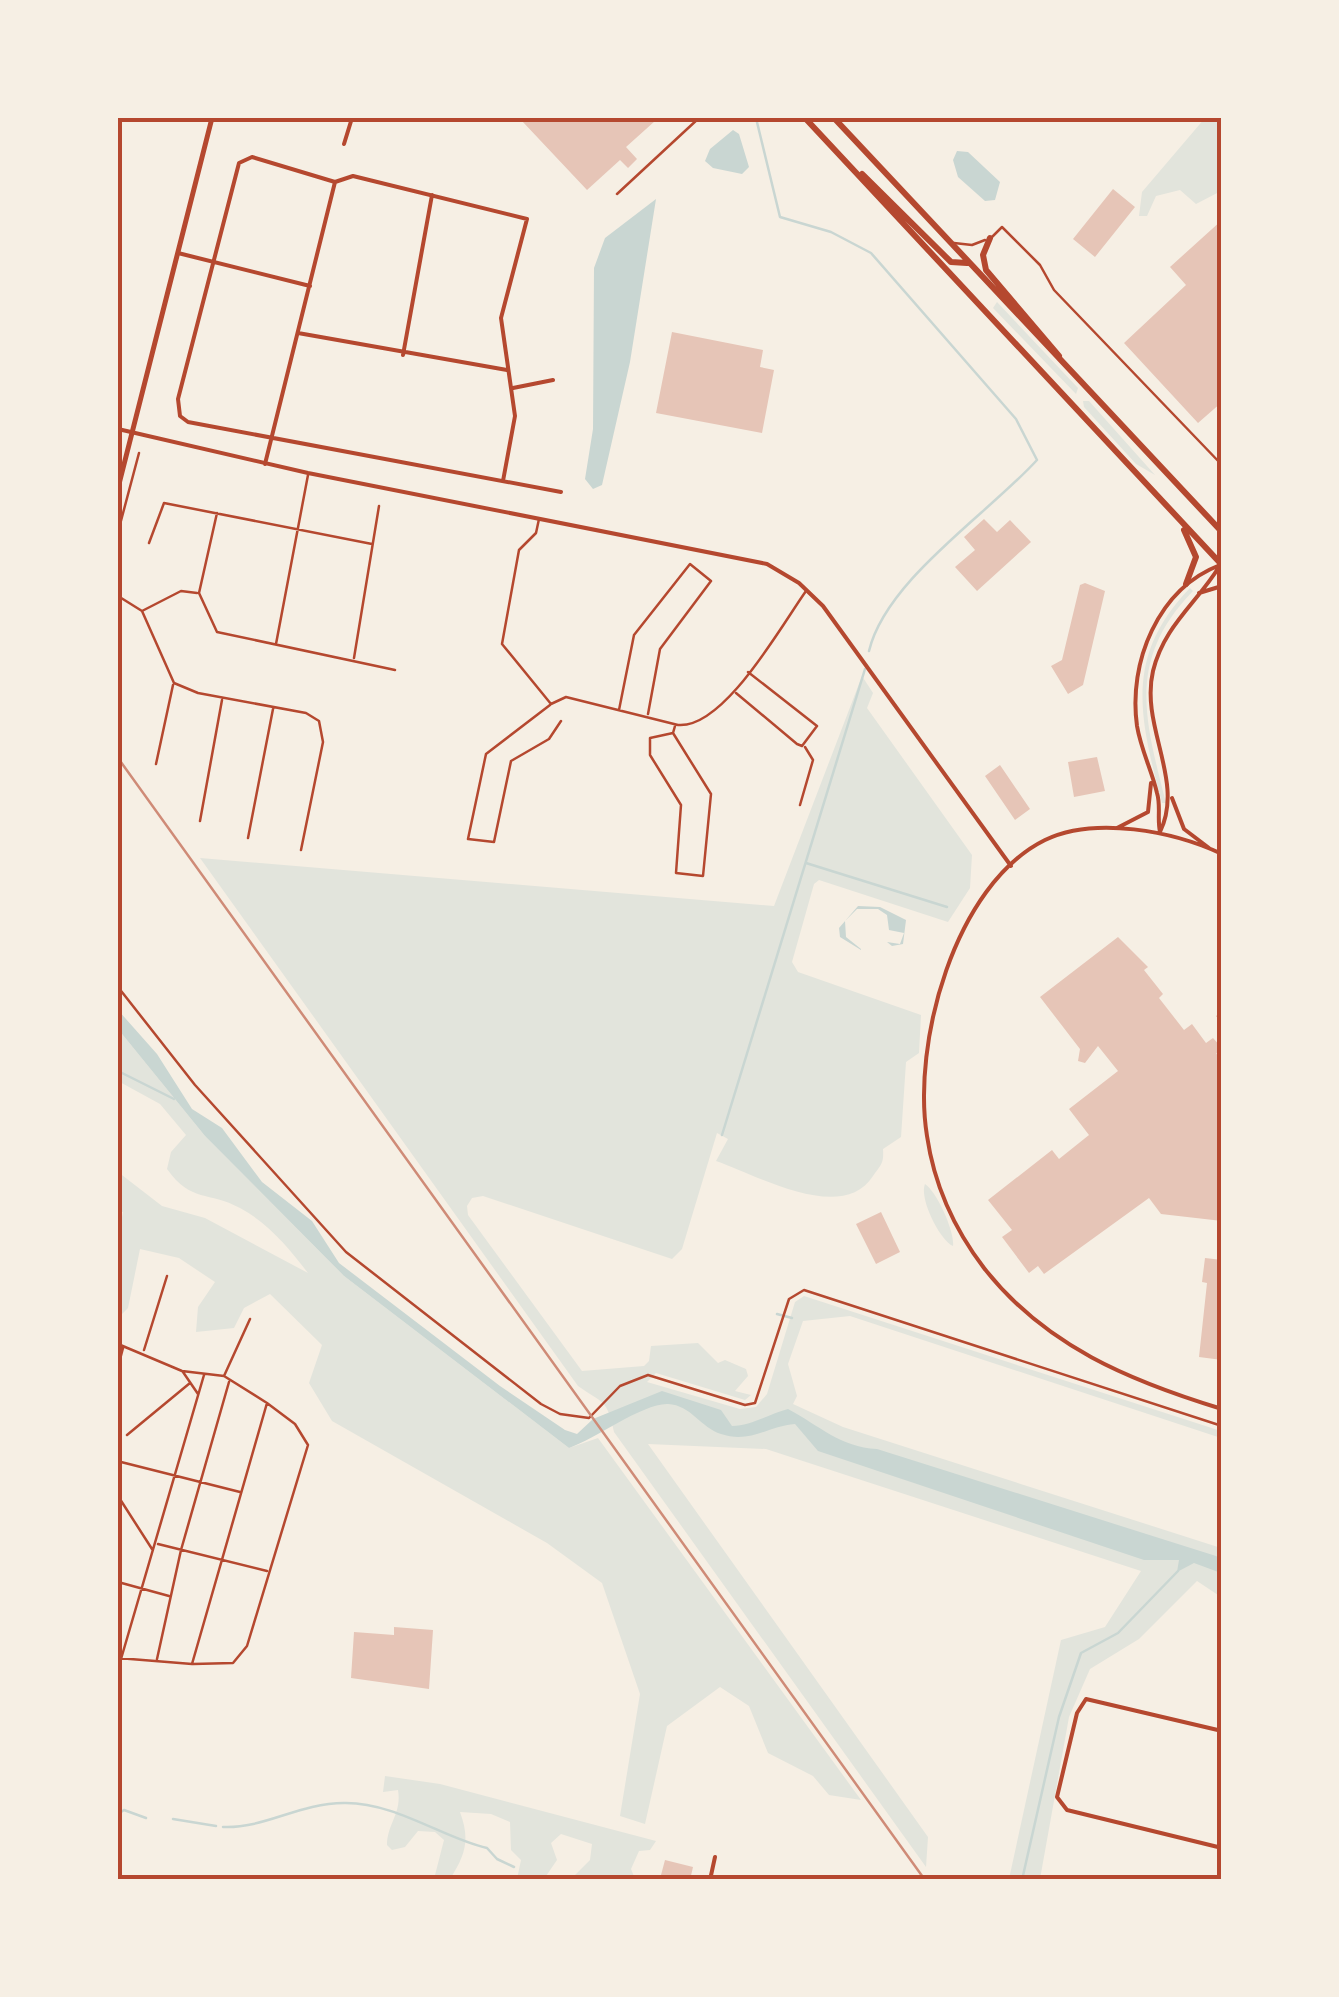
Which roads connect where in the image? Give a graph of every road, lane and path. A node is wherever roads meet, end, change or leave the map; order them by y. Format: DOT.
graph roads {
  1 [pos="212,118"];
  2 [pos="352,118"];
  3 [pos="699,118"];
  4 [pos="805,118"];
  5 [pos="834,118"];
  6 [pos="344,144"];
  7 [pos="852,168"];
  8 [pos="334,182"];
  9 [pos="617,194"];
  10 [pos="432,195"];
  11 [pos="990,238"];
  12 [pos="948,241"];
  13 [pos="178,253"];
  14 [pos="214,263"];
  15 [pos="967,263"];
  16 [pos="310,286"];
  17 [pos="298,333"];
  18 [pos="403,355"];
  19 [pos="507,370"];
  20 [pos="1068,370"];
  21 [pos="553,380"];
  22 [pos="513,388"];
  23 [pos="118,429"];
  24 [pos="132,433"];
  25 [pos="273,437"];
  26 [pos="139,453"];
  27 [pos="266,464"];
  28 [pos="1222,465"];
  29 [pos="308,474"];
  30 [pos="503,481"];
  31 [pos="118,488"];
  32 [pos="560,492"];
  33 [pos="379,506"];
  34 [pos="217,513"];
  35 [pos="539,518"];
  36 [pos="1184,528"];
  37 [pos="295,529"];
  38 [pos="118,532"];
  39 [pos="1222,532"];
  40 [pos="150,543"];
  41 [pos="372,544"];
  42 [pos="1221,564"];
  43 [pos="1186,584"];
  44 [pos="1222,586"];
  45 [pos="806,590"];
  46 [pos="199,593"];
  47 [pos="1198,593"];
  48 [pos="118,596"];
  49 [pos="142,611"];
  50 [pos="276,646"];
  51 [pos="354,660"];
  52 [pos="395,670"];
  53 [pos="748,672"];
  54 [pos="174,684"];
  55 [pos="735,692"];
  56 [pos="222,698"];
  57 [pos="551,704"];
  58 [pos="274,708"];
  59 [pos="619,710"];
  60 [pos="647,716"];
  61 [pos="561,721"];
  62 [pos="675,724"];
  63 [pos="673,733"];
  64 [pos="802,746"];
  65 [pos="156,764"];
  66 [pos="1151,780"];
  67 [pos="1169,791"];
  68 [pos="800,806"];
  69 [pos="200,821"];
  70 [pos="1117,828"];
  71 [pos="1160,832"];
  72 [pos="248,838"];
  73 [pos="1208,848"];
  74 [pos="301,850"];
  75 [pos="1222,854"];
  76 [pos="1011,866"];
  77 [pos="118,987"];
  78 [pos="167,1276"];
  79 [pos="250,1319"];
  80 [pos="120,1345"];
  81 [pos="144,1352"];
  82 [pos="118,1367"];
  83 [pos="182,1371"];
  84 [pos="205,1374"];
  85 [pos="224,1376"];
  86 [pos="229,1381"];
  87 [pos="190,1382"];
  88 [pos="198,1395"];
  89 [pos="268,1402"];
  90 [pos="1222,1410"];
  91 [pos="1222,1426"];
  92 [pos="127,1435"];
  93 [pos="121,1462"];
  94 [pos="176,1475"];
  95 [pos="200,1482"];
  96 [pos="240,1492"];
  97 [pos="118,1496"];
  98 [pos="156,1544"];
  99 [pos="181,1550"];
  100 [pos="154,1552"];
  101 [pos="221,1558"];
  102 [pos="267,1571"];
  103 [pos="118,1582"];
  104 [pos="144,1590"];
  105 [pos="170,1596"];
  106 [pos="119,1659"];
  107 [pos="156,1662"];
  108 [pos="192,1664"];
  109 [pos="1222,1731"];
  110 [pos="1222,1848"];
  111 [pos="715,1857"];
  112 [pos="710,1880"];
  1 -- 13 [label="street"];
  2 -- 6 [label="street"];
  3 -- 9 [label="lane"];
  4 -- 7 [label="main road"];
  5 -- 12 [label="main road"];
  7 -- 15 [label="main road"];
  7 -- 36 [label="main road"];
  8 -- 10 [label="street"];
  8 -- 14 [label="street"];
  8 -- 16 [label="street"];
  10 -- 18 [label="street"];
  10 -- 19 [label="street"];
  11 -- 12 [label="lane"];
  11 -- 20 [label="main road"];
  11 -- 28 [label="lane"];
  12 -- 15 [label="main road"];
  13 -- 14 [label="street"];
  13 -- 24 [label="street"];
  14 -- 16 [label="street"];
  14 -- 25 [label="street"];
  15 -- 20 [label="main road"];
  16 -- 17 [label="street"];
  17 -- 18 [label="street"];
  17 -- 25 [label="street"];
  18 -- 19 [label="street"];
  19 -- 22 [label="street"];
  20 -- 39 [label="main road"];
  21 -- 22 [label="street"];
  22 -- 30 [label="street"];
  23 -- 24 [label="street"];
  24 -- 27 [label="street"];
  24 -- 31 [label="street"];
  25 -- 27 [label="street"];
  25 -- 30 [label="street"];
  26 -- 38 [label="path"];
  27 -- 29 [label="street"];
  29 -- 35 [label="street"];
  29 -- 37 [label="lane"];
  30 -- 32 [label="street"];
  33 -- 41 [label="lane"];
  34 -- 37 [label="lane"];
  34 -- 40 [label="lane"];
  34 -- 46 [label="lane"];
  35 -- 45 [label="street"];
  35 -- 57 [label="lane"];
  36 -- 42 [label="main road"];
  36 -- 43 [label="main road"];
  37 -- 41 [label="lane"];
  37 -- 50 [label="lane"];
  41 -- 51 [label="lane"];
  42 -- 43 [label="street"];
  42 -- 47 [label="street"];
  43 -- 66 [label="street"];
  44 -- 47 [label="street"];
  45 -- 53 [label="lane"];
  45 -- 76 [label="street"];
  46 -- 49 [label="lane"];
  46 -- 50 [label="lane"];
  47 -- 67 [label="street"];
  48 -- 49 [label="lane"];
  49 -- 54 [label="lane"];
  50 -- 51 [label="lane"];
  51 -- 52 [label="lane"];
  53 -- 55 [label="lane"];
  53 -- 64 [label="lane"];
  54 -- 56 [label="lane"];
  54 -- 65 [label="lane"];
  55 -- 62 [label="lane"];
  55 -- 64 [label="lane"];
  56 -- 58 [label="lane"];
  56 -- 69 [label="lane"];
  57 -- 59 [label="lane"];
  57 -- 61 [label="lane"];
  58 -- 72 [label="lane"];
  58 -- 74 [label="lane"];
  59 -- 60 [label="lane"];
  59 -- 60 [label="lane"];
  60 -- 62 [label="lane"];
  62 -- 63 [label="lane"];
  63 -- 63 [label="lane"];
  64 -- 68 [label="path"];
  66 -- 70 [label="street"];
  66 -- 71 [label="street"];
  67 -- 71 [label="street"];
  67 -- 73 [label="street"];
  70 -- 71 [label="street"];
  70 -- 76 [label="street"];
  71 -- 73 [label="street"];
  73 -- 75 [label="street"];
  76 -- 90 [label="street"];
  77 -- 91 [label="path"];
  78 -- 81 [label="lane"];
  79 -- 85 [label="lane"];
  80 -- 81 [label="lane"];
  80 -- 82 [label="lane"];
  81 -- 83 [label="lane"];
  83 -- 84 [label="lane"];
  83 -- 87 [label="lane"];
  84 -- 85 [label="lane"];
  84 -- 88 [label="lane"];
  85 -- 86 [label="lane"];
  86 -- 89 [label="lane"];
  86 -- 95 [label="lane"];
  87 -- 88 [label="lane"];
  87 -- 92 [label="lane"];
  88 -- 94 [label="lane"];
  89 -- 96 [label="lane"];
  89 -- 102 [label="lane"];
  93 -- 94 [label="lane"];
  94 -- 95 [label="lane"];
  94 -- 98 [label="lane"];
  95 -- 96 [label="lane"];
  95 -- 99 [label="lane"];
  96 -- 101 [label="lane"];
  97 -- 100 [label="lane"];
  98 -- 99 [label="lane"];
  98 -- 100 [label="lane"];
  99 -- 101 [label="lane"];
  99 -- 105 [label="lane"];
  100 -- 104 [label="lane"];
  101 -- 102 [label="lane"];
  101 -- 108 [label="lane"];
  102 -- 108 [label="lane"];
  103 -- 104 [label="lane"];
  104 -- 105 [label="lane"];
  104 -- 106 [label="lane"];
  105 -- 107 [label="lane"];
  106 -- 107 [label="lane"];
  107 -- 108 [label="lane"];
  109 -- 110 [label="street"];
  111 -- 112 [label="street"];
}
